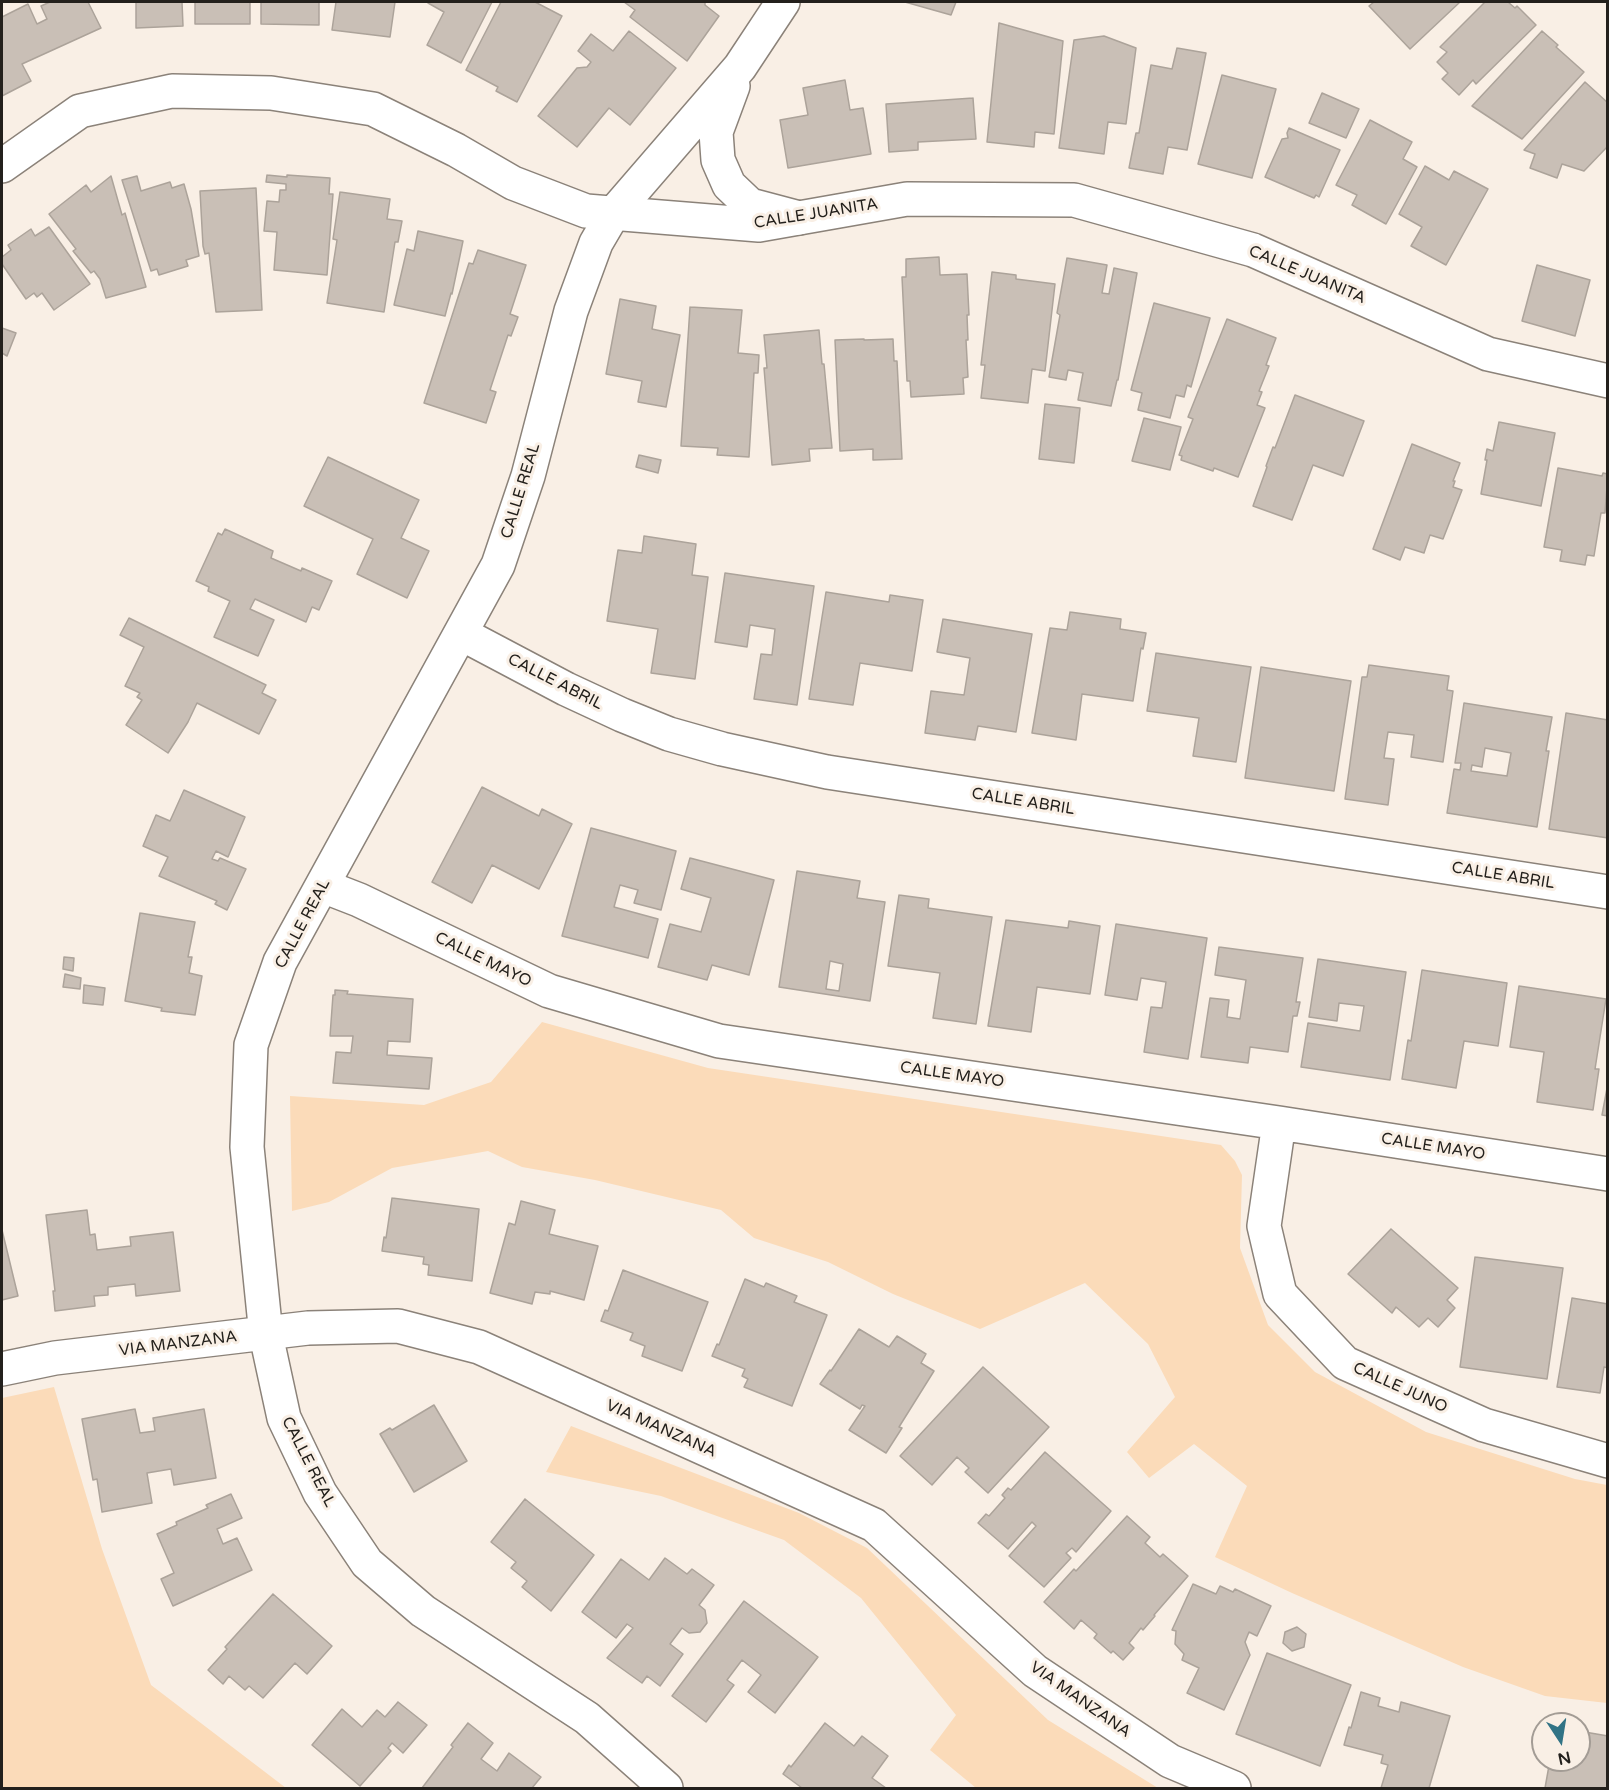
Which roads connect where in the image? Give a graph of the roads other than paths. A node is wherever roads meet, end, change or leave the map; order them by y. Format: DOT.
graph roads {
  1 [pos="783,2"];
  2 [pos="740,68"];
  3 [pos="2,166"];
  4 [pos="613,214"];
  5 [pos="799,218"];
  6 [pos="1608,381"];
  7 [pos="462,634"];
  8 [pos="323,886"];
  9 [pos="1608,892"];
  10 [pos="1279,1124"];
  11 [pos="1608,1174"];
  12 [pos="266,1335"];
  13 [pos="2,1369"];
  14 [pos="1608,1461"];
  15 [pos="666,1788"];
  16 [pos="1234,1788"];
  1 -- 2 [label="street, CALLE REAL"];
  2 -- 4 [label="street, CALLE REAL"];
  2 -- 5 [label="street"];
  3 -- 4 [label="street, CALLE JUANITA"];
  4 -- 5 [label="street, CALLE JUANITA"];
  4 -- 7 [label="street, CALLE REAL"];
  5 -- 6 [label="street, CALLE JUANITA"];
  7 -- 8 [label="street, CALLE REAL"];
  7 -- 9 [label="street, CALLE ABRIL"];
  8 -- 10 [label="street, CALLE MAYO"];
  8 -- 12 [label="street, CALLE REAL"];
  10 -- 11 [label="street, CALLE MAYO"];
  10 -- 14 [label="street, CALLE JUNO"];
  12 -- 13 [label="street, VIA MANZANA"];
  12 -- 15 [label="street, CALLE REAL"];
  12 -- 16 [label="street, VIA MANZANA"];
}
